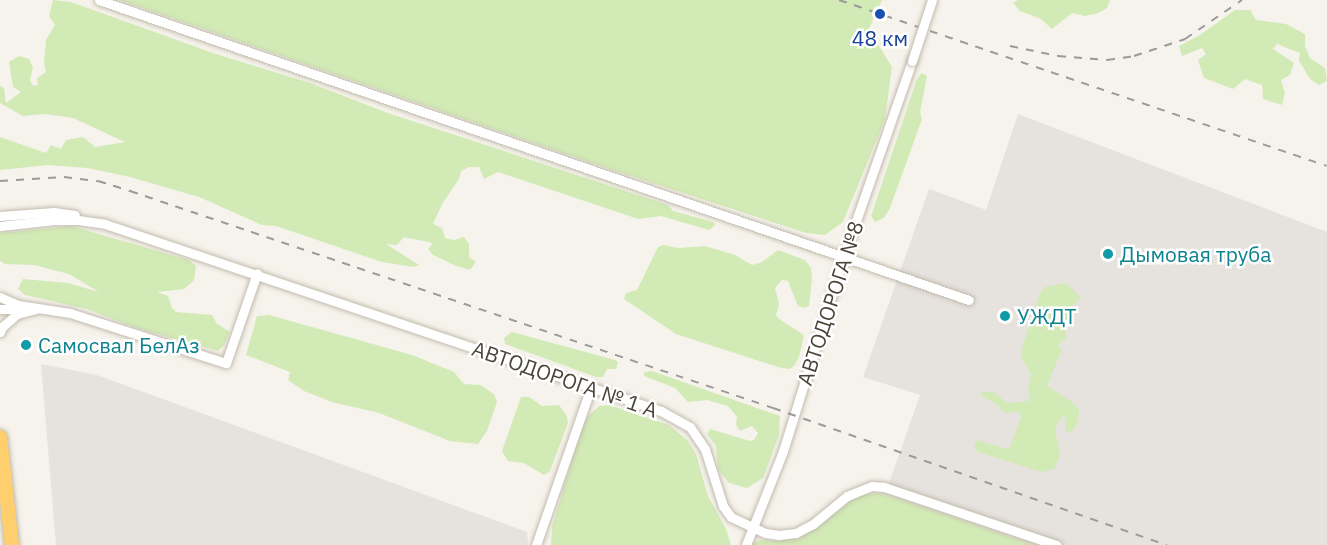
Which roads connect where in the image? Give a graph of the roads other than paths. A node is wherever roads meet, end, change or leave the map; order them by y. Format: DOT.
graph roads {
  1 [pos="99,0"];
  2 [pos="932,0"];
  3 [pos="3,221"];
  4 [pos="843,258"];
  5 [pos="257,273"];
  6 [pos="0,297"];
  7 [pos="969,300"];
  8 [pos="41,308"];
  9 [pos="0,309"];
  10 [pos="0,332"];
  11 [pos="591,387"];
  12 [pos="0,437"];
  13 [pos="754,528"];
  14 [pos="12,545"];
  15 [pos="536,545"];
  16 [pos="746,545"];
  17 [pos="1056,545"];
  1 -- 4 [label="street"];
  2 -- 4 [label="street, АВТОДОРОГА №8, bridge"];
  3 -- 5 [label="street, АВТОДОРОГА № 1 А"];
  4 -- 7 [label="street"];
  4 -- 13 [label="street, АВТОДОРОГА №8"];
  5 -- 8 [label="street"];
  5 -- 11 [label="street, АВТОДОРОГА № 1 А"];
  6 -- 8 [label="street"];
  8 -- 9 [label="street"];
  8 -- 10 [label="street"];
  11 -- 13 [label="street, АВТОДОРОГА № 1 А"];
  11 -- 15 [label="street"];
  12 -- 14 [label="highway"];
  13 -- 16 [label="street, АВТОДОРОГА №8"];
  13 -- 17 [label="street, АВТОДОРОГА № 1 А"];
}
